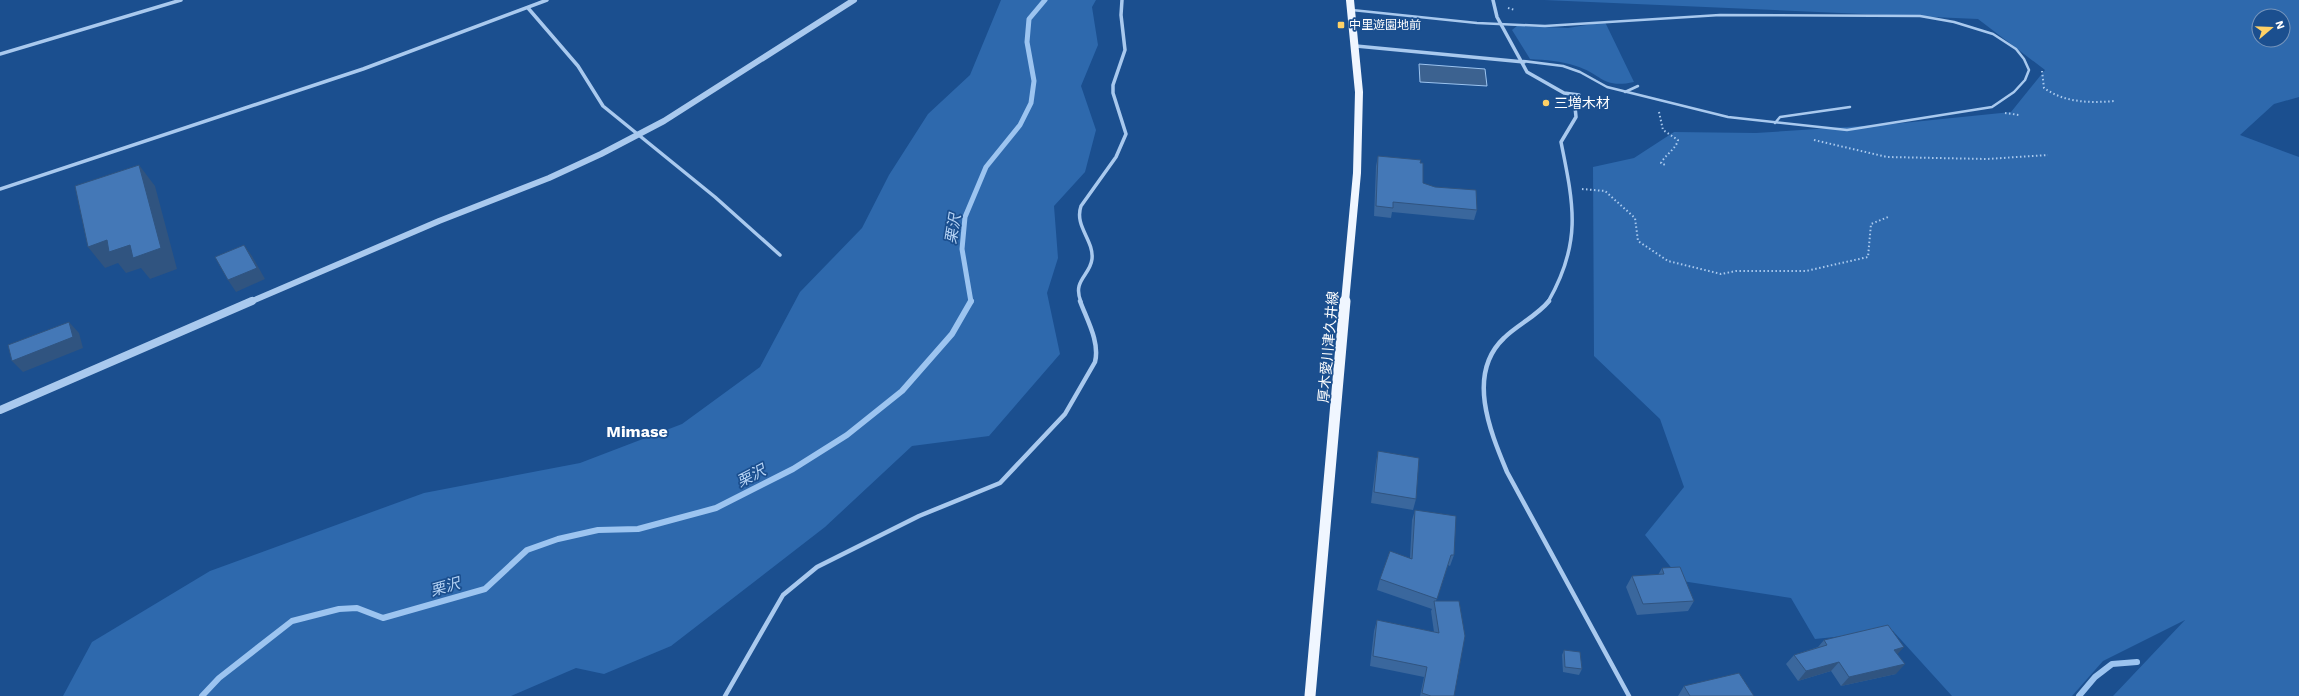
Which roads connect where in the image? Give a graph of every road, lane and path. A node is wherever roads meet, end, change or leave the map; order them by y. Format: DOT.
graph roads {
  1 [pos="181,0"];
  2 [pos="546,0"];
  3 [pos="854,0"];
  4 [pos="1122,0"];
  5 [pos="1493,0"];
  6 [pos="1351,5"];
  7 [pos="528,8"];
  8 [pos="1502,26"];
  9 [pos="1356,46"];
  10 [pos="0,54"];
  11 [pos="2024,58"];
  12 [pos="1524,62"];
  13 [pos="1638,86"];
  14 [pos="1625,92"];
  15 [pos="1579,95"];
  16 [pos="1574,96"];
  17 [pos="2115,101"];
  18 [pos="1850,107"];
  19 [pos="1659,112"];
  20 [pos="1775,123"];
  21 [pos="641,135"];
  22 [pos="1810,140"];
  23 [pos="2048,155"];
  24 [pos="1665,166"];
  25 [pos="1569,188"];
  26 [pos="0,189"];
  27 [pos="1888,217"];
  28 [pos="780,255"];
  29 [pos="0,410"];
  30 [pos="725,696"];
  31 [pos="1310,696"];
  32 [pos="1629,696"];
  1 -- 10 [label="street"];
  2 -- 7 [label="street"];
  3 -- 21 [label="street"];
  4 -- 30 [label="street"];
  5 -- 8 [label="street"];
  6 -- 8 [label="lane"];
  6 -- 9 [label="main road, 厚木愛川津久井線"];
  7 -- 21 [label="street"];
  7 -- 26 [label="street"];
  8 -- 11 [label="lane"];
  8 -- 12 [label="street"];
  9 -- 12 [label="street"];
  9 -- 31 [label="main road, 厚木愛川津久井線"];
  11 -- 17 [label="path"];
  11 -- 20 [label="lane"];
  12 -- 14 [label="lane"];
  12 -- 16 [label="street"];
  13 -- 14 [label="lane"];
  14 -- 20 [label="lane"];
  15 -- 16 [label="street"];
  16 -- 25 [label="street"];
  18 -- 20 [label="lane"];
  19 -- 24 [label="path"];
  21 -- 28 [label="street"];
  21 -- 29 [label="street"];
  22 -- 23 [label="path"];
  25 -- 27 [label="path"];
  25 -- 32 [label="street"];
}
